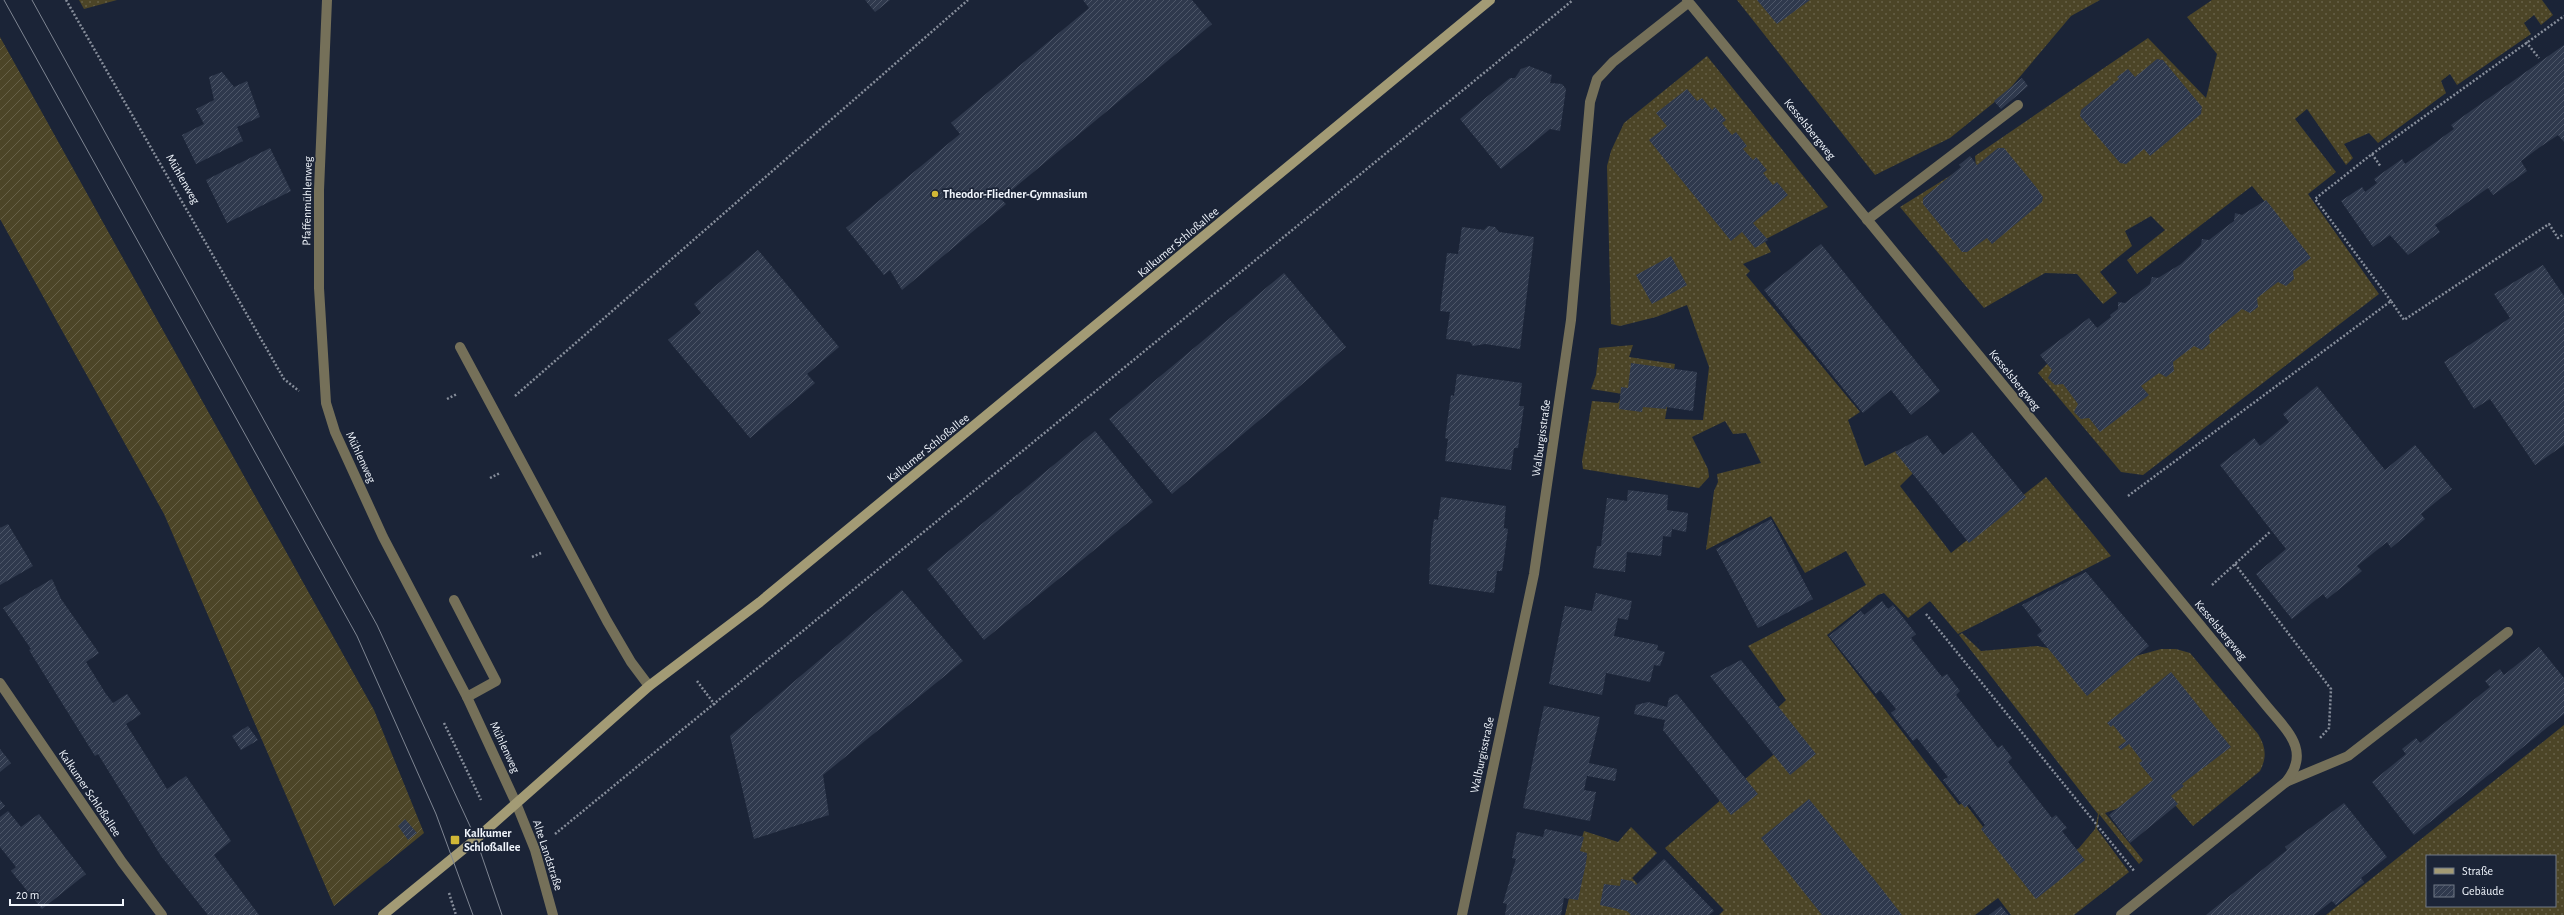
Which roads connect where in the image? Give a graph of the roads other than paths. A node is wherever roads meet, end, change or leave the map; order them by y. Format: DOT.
graph roads {
  1 [pos="327,0"];
  2 [pos="1490,0"];
  3 [pos="1688,1"];
  4 [pos="2018,105"];
  5 [pos="1867,220"];
  6 [pos="460,347"];
  7 [pos="326,402"];
  8 [pos="454,600"];
  9 [pos="2508,632"];
  10 [pos="0,683"];
  11 [pos="650,686"];
  12 [pos="467,697"];
  13 [pos="2286,782"];
  14 [pos="516,803"];
  15 [pos="162,915"];
  16 [pos="383,915"];
  17 [pos="553,915"];
  18 [pos="1462,915"];
  19 [pos="2121,915"];
  1 -- 7 [label="street, Pfaffenmühlenweg"];
  2 -- 11 [label="main road, Kalkumer Schloßallee"];
  3 -- 5 [label="street, Kesselsbergweg"];
  3 -- 18 [label="street, Walburgisstraße"];
  4 -- 5 [label="street"];
  5 -- 13 [label="street, Kesselsbergweg"];
  6 -- 11 [label="street"];
  7 -- 12 [label="street, Mühlenweg"];
  8 -- 12 [label="street"];
  9 -- 13 [label="street"];
  10 -- 15 [label="street, Kalkumer Schloßallee"];
  11 -- 14 [label="main road, Kalkumer Schloßallee"];
  12 -- 14 [label="street, Mühlenweg"];
  13 -- 19 [label="street"];
  14 -- 16 [label="main road, Kalkumer Schloßallee"];
  14 -- 17 [label="street, Alte Landstraße"];
}
